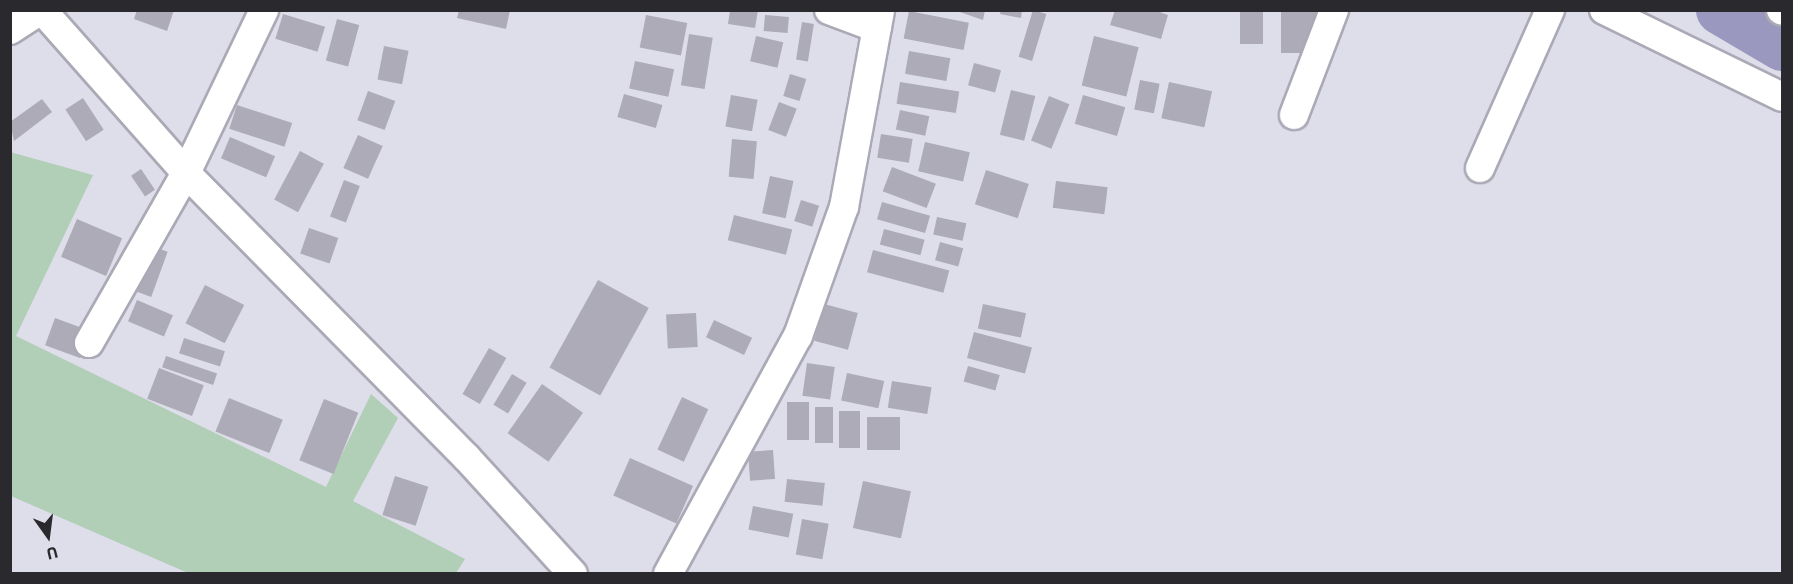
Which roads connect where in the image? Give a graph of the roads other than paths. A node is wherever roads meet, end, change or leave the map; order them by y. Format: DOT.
graph roads {
  1 [pos="41,10"];
  2 [pos="264,10"];
  3 [pos="829,10"];
  4 [pos="1334,10"];
  5 [pos="1550,10"];
  6 [pos="1604,10"];
  7 [pos="878,19"];
  8 [pos="10,30"];
  9 [pos="1782,97"];
  10 [pos="1294,115"];
  11 [pos="1479,168"];
  12 [pos="186,172"];
  13 [pos="89,344"];
  14 [pos="573,573"];
  15 [pos="668,573"];
  1 -- 8 [label="street"];
  1 -- 12 [label="street"];
  2 -- 12 [label="street"];
  3 -- 7 [label="street"];
  4 -- 10 [label="street"];
  5 -- 11 [label="street"];
  6 -- 9 [label="street"];
  7 -- 15 [label="street"];
  12 -- 13 [label="street"];
  12 -- 14 [label="street"];
}
